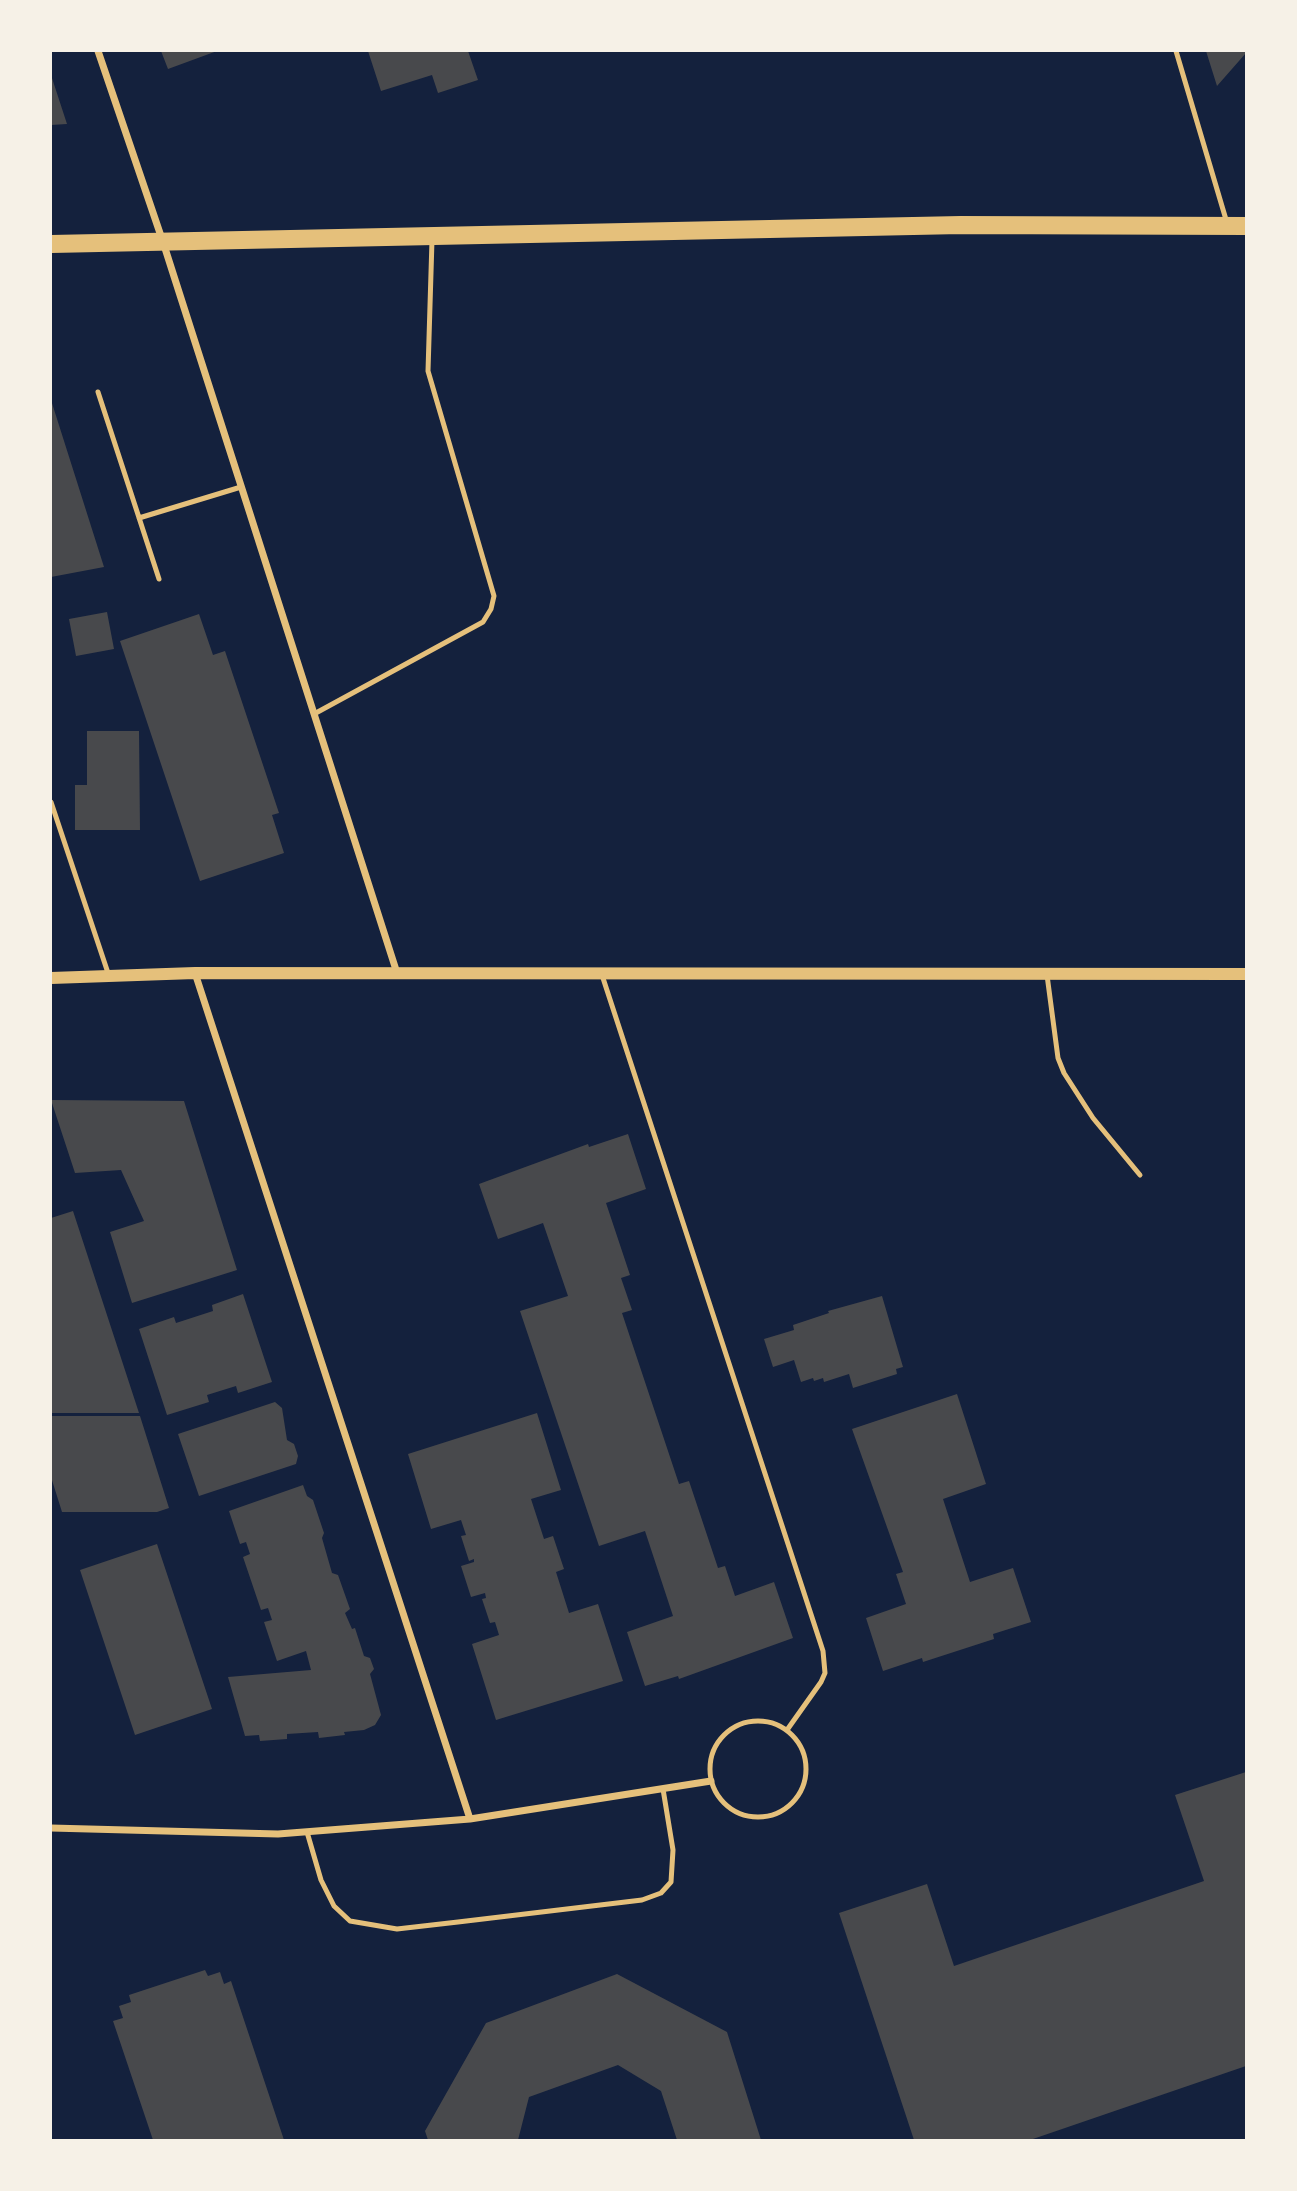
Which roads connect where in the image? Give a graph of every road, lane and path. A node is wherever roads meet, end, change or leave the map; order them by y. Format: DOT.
graph roads {
  1 [pos="98,51"];
  2 [pos="1176,51"];
  3 [pos="1237,226"];
  4 [pos="432,237"];
  5 [pos="163,242"];
  6 [pos="51,244"];
  7 [pos="97,392"];
  8 [pos="241,487"];
  9 [pos="139,517"];
  10 [pos="159,579"];
  11 [pos="314,714"];
  12 [pos="51,802"];
  13 [pos="195,973"];
  14 [pos="397,973"];
  15 [pos="601,974"];
  16 [pos="1047,974"];
  17 [pos="1246,974"];
  18 [pos="109,976"];
  19 [pos="51,978"];
  20 [pos="1140,1175"];
  21 [pos="787,1730"];
  22 [pos="711,1781"];
  23 [pos="663,1789"];
  24 [pos="470,1819"];
  25 [pos="51,1828"];
  26 [pos="307,1832"];
  1 -- 5 [label="street"];
  2 -- 3 [label="lane"];
  3 -- 4 [label="main road"];
  4 -- 5 [label="main road"];
  4 -- 11 [label="lane"];
  5 -- 6 [label="main road"];
  5 -- 8 [label="street"];
  7 -- 9 [label="lane"];
  8 -- 9 [label="lane"];
  8 -- 11 [label="street"];
  9 -- 10 [label="lane"];
  11 -- 14 [label="street"];
  12 -- 18 [label="lane"];
  13 -- 14 [label="street"];
  13 -- 18 [label="street"];
  13 -- 24 [label="street"];
  14 -- 15 [label="street"];
  15 -- 16 [label="street"];
  15 -- 21 [label="lane"];
  16 -- 17 [label="street"];
  16 -- 20 [label="lane"];
  18 -- 19 [label="street"];
  21 -- 22 [label="lane"];
  21 -- 22 [label="lane"];
  22 -- 23 [label="street"];
  23 -- 24 [label="street"];
  23 -- 26 [label="lane"];
  24 -- 26 [label="street"];
  25 -- 26 [label="street"];
}
